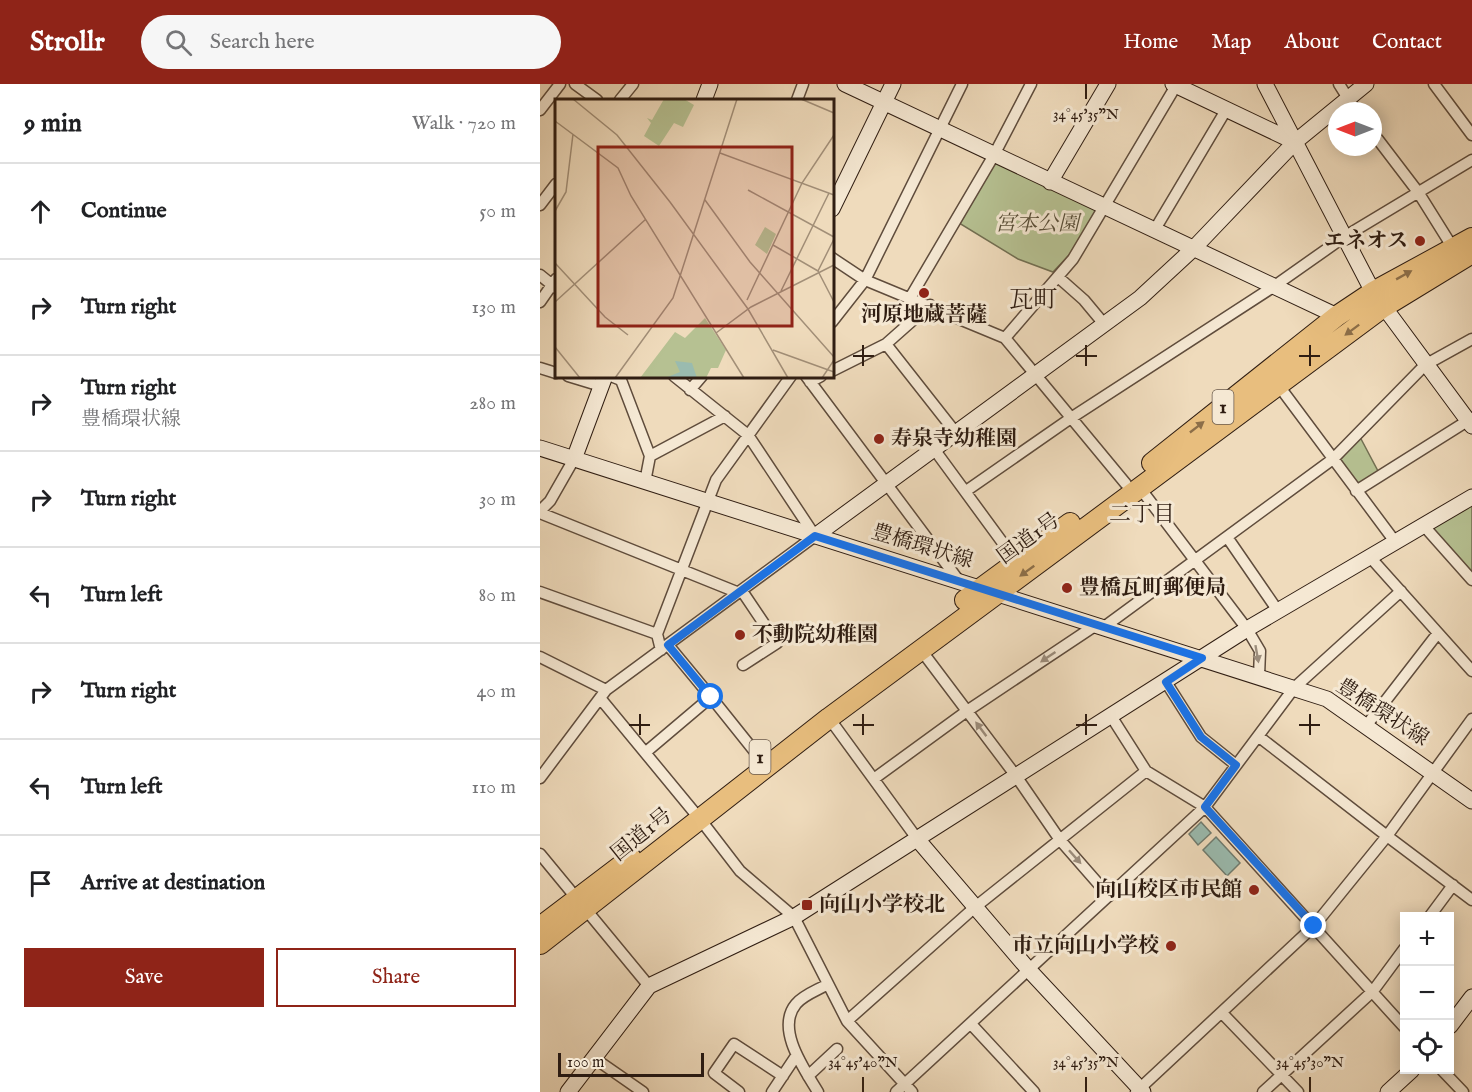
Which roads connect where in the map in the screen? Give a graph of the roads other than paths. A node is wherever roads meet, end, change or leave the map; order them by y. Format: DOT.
graph roads {
  1 [pos="560,84"];
  2 [pos="575,84"];
  3 [pos="633,84"];
  4 [pos="710,84"];
  5 [pos="803,84"];
  6 [pos="845,84"];
  7 [pos="893,84"];
  8 [pos="962,84"];
  9 [pos="1031,84"];
  10 [pos="1108,84"];
  11 [pos="1175,84"];
  12 [pos="1265,84"];
  13 [pos="1339,84"];
  14 [pos="1366,84"];
  15 [pos="1434,84"];
  16 [pos="596,99"];
  17 [pos="621,99"];
  18 [pos="704,99"];
  19 [pos="797,99"];
  20 [pos="1350,102"];
  21 [pos="1355,102"];
  22 [pos="883,103"];
  23 [pos="540,110"];
  24 [pos="1226,110"];
  25 [pos="1328,121"];
  26 [pos="939,129"];
  27 [pos="1472,135"];
  28 [pos="1295,142"];
  29 [pos="1382,145"];
  30 [pos="994,155"];
  31 [pos="1472,160"];
  32 [pos="1050,182"];
  33 [pos="555,185"];
  34 [pos="1418,192"];
  35 [pos="834,205"];
  36 [pos="540,206"];
  37 [pos="1105,207"];
  38 [pos="1154,231"];
  39 [pos="1344,237"];
  40 [pos="1472,238"];
  41 [pos="1193,249"];
  42 [pos="1463,250"];
  43 [pos="834,259"];
  44 [pos="540,275"];
  45 [pos="1058,277"];
  46 [pos="865,280"];
  47 [pos="555,284"];
  48 [pos="1273,287"];
  49 [pos="910,298"];
  50 [pos="1377,300"];
  51 [pos="540,302"];
  52 [pos="930,305"];
  53 [pos="1337,316"];
  54 [pos="834,319"];
  55 [pos="1104,324"];
  56 [pos="1005,338"];
  57 [pos="1472,339"];
  58 [pos="886,344"];
  59 [pos="1425,365"];
  60 [pos="540,369"];
  61 [pos="834,370"];
  62 [pos="555,373"];
  63 [pos="1036,374"];
  64 [pos="587,378"];
  65 [pos="676,378"];
  66 [pos="700,378"];
  67 [pos="790,378"];
  68 [pos="808,379"];
  69 [pos="606,380"];
  70 [pos="1279,386"];
  71 [pos="690,390"];
  72 [pos="724,416"];
  73 [pos="1071,418"];
  74 [pos="1471,421"];
  75 [pos="956,433"];
  76 [pos="748,435"];
  77 [pos="540,448"];
  78 [pos="934,449"];
  79 [pos="650,456"];
  80 [pos="574,459"];
  81 [pos="1333,459"];
  82 [pos="645,482"];
  83 [pos="888,483"];
  84 [pos="1133,486"];
  85 [pos="966,491"];
  86 [pos="1356,491"];
  87 [pos="1472,497"];
  88 [pos="706,501"];
  89 [pos="540,512"];
  90 [pos="1424,526"];
  91 [pos="815,536"];
  92 [pos="1227,537"];
  93 [pos="1396,543"];
  94 [pos="1370,557"];
  95 [pos="1016,561"];
  96 [pos="1195,561"];
  97 [pos="681,570"];
  98 [pos="959,580"];
  99 [pos="1472,580"];
  100 [pos="990,590"];
  101 [pos="1401,591"];
  102 [pos="540,592"];
  103 [pos="741,592"];
  104 [pos="1278,611"];
  105 [pos="1100,626"];
  106 [pos="1247,629"];
  107 [pos="1438,633"];
  108 [pos="657,634"];
  109 [pos="664,648"];
  110 [pos="921,650"];
  111 [pos="540,657"];
  112 [pos="1202,658"];
  113 [pos="743,665"];
  114 [pos="1472,671"];
  115 [pos="1259,676"];
  116 [pos="1166,682"];
  117 [pos="1294,688"];
  118 [pos="603,694"];
  119 [pos="711,697"];
  120 [pos="968,711"];
  121 [pos="1111,716"];
  122 [pos="830,718"];
  123 [pos="1472,719"];
  124 [pos="1366,726"];
  125 [pos="1258,736"];
  126 [pos="646,752"];
  127 [pos="759,757"];
  128 [pos="544,765"];
  129 [pos="1236,765"];
  130 [pos="1146,771"];
  131 [pos="1434,772"];
  132 [pos="1016,776"];
  133 [pos="540,778"];
  134 [pos="875,778"];
  135 [pos="1472,801"];
  136 [pos="1205,807"];
  137 [pos="697,815"];
  138 [pos="1387,836"];
  139 [pos="918,840"];
  140 [pos="1060,840"];
  141 [pos="540,854"];
  142 [pos="1453,885"];
  143 [pos="1109,896"];
  144 [pos="1472,900"];
  145 [pos="580,906"];
  146 [pos="974,908"];
  147 [pos="1433,912"];
  148 [pos="794,917"];
  149 [pos="1314,926"];
  150 [pos="540,927"];
  151 [pos="540,944"];
  152 [pos="1400,955"];
  153 [pos="1029,970"];
  154 [pos="828,984"];
  155 [pos="649,986"];
  156 [pos="1373,991"];
  157 [pos="1472,997"];
  158 [pos="1222,1013"];
  159 [pos="1454,1020"];
  160 [pos="848,1021"];
  161 [pos="1400,1022"];
  162 [pos="971,1024"];
  163 [pos="837,1049"];
  164 [pos="796,1056"];
  165 [pos="594,1058"];
  166 [pos="1408,1074"];
  167 [pos="1446,1074"];
  168 [pos="1282,1075"];
  169 [pos="783,1076"];
  170 [pos="808,1076"];
  171 [pos="904,1089"];
  172 [pos="1139,1091"];
  173 [pos="568,1092"];
  174 [pos="643,1092"];
  175 [pos="739,1092"];
  176 [pos="771,1092"];
  177 [pos="818,1092"];
  178 [pos="1034,1092"];
  179 [pos="1263,1092"];
  180 [pos="1298,1092"];
  181 [pos="1388,1092"];
  182 [pos="1463,1092"];
  1 -- 23 [label="street"];
  2 -- 16 [label="street"];
  3 -- 17 [label="street"];
  4 -- 18 [label="street"];
  5 -- 19 [label="street"];
  6 -- 22 [label="street"];
  7 -- 22 [label="street"];
  8 -- 26 [label="street"];
  9 -- 30 [label="street"];
  10 -- 32 [label="street"];
  11 -- 24 [label="street"];
  11 -- 37 [label="street"];
  12 -- 28 [label="street"];
  13 -- 20 [label="street"];
  14 -- 21 [label="street"];
  15 -- 27 [label="street"];
  22 -- 26 [label="street"];
  22 -- 35 [label="street"];
  24 -- 28 [label="street"];
  24 -- 38 [label="street"];
  25 -- 28 [label="street"];
  26 -- 30 [label="street"];
  26 -- 46 [label="street"];
  28 -- 39 [label="street"];
  28 -- 41 [label="street"];
  29 -- 34 [label="street"];
  30 -- 32 [label="street"];
  30 -- 49 [label="street"];
  31 -- 34 [label="street"];
  32 -- 37 [label="street"];
  33 -- 36 [label="street"];
  34 -- 39 [label="street"];
  34 -- 42 [label="street"];
  37 -- 38 [label="street"];
  37 -- 45 [label="street"];
  38 -- 41 [label="street"];
  39 -- 48 [label="street"];
  39 -- 50 [label="street"];
  40 -- 42 [label="highway, 国道1号 / 1"];
  41 -- 48 [label="street"];
  41 -- 55 [label="street"];
  42 -- 50 [label="highway, 国道1号 / 1"];
  43 -- 46 [label="street"];
  44 -- 47 [label="street"];
  45 -- 55 [label="street"];
  45 -- 56 [label="street"];
  46 -- 49 [label="street"];
  46 -- 54 [label="street"];
  47 -- 51 [label="street"];
  48 -- 53 [label="street"];
  48 -- 73 [label="street"];
  49 -- 52 [label="street"];
  50 -- 53 [label="highway, 国道1号 / 1"];
  50 -- 59 [label="street"];
  50 -- 70 [label="highway, 国道1号 / 1, one-way"];
  52 -- 56 [label="street"];
  52 -- 58 [label="street"];
  84 -- 53 [label="highway, 国道1号 / 1, one-way"];
  55 -- 63 [label="street"];
  56 -- 63 [label="street"];
  57 -- 59 [label="street"];
  58 -- 61 [label="street"];
  58 -- 75 [label="street"];
  59 -- 74 [label="street"];
  59 -- 81 [label="street"];
  60 -- 62 [label="street"];
  63 -- 73 [label="street"];
  63 -- 75 [label="street"];
  64 -- 69 [label="street"];
  65 -- 71 [label="street"];
  66 -- 71 [label="street"];
  67 -- 76 [label="street"];
  68 -- 83 [label="street"];
  69 -- 79 [label="street"];
  69 -- 80 [label="street"];
  70 -- 81 [label="street"];
  70 -- 84 [label="highway, 国道1号 / 1"];
  71 -- 72 [label="street"];
  72 -- 76 [label="street"];
  72 -- 79 [label="street"];
  73 -- 84 [label="street"];
  73 -- 85 [label="street"];
  74 -- 86 [label="street"];
  75 -- 78 [label="street"];
  76 -- 88 [label="street"];
  76 -- 91 [label="street"];
  77 -- 80 [label="street, 豊橋環状線"];
  78 -- 83 [label="street"];
  78 -- 85 [label="street"];
  79 -- 82 [label="street"];
  80 -- 82 [label="street, 豊橋環状線"];
  80 -- 89 [label="street"];
  81 -- 86 [label="street"];
  81 -- 92 [label="street"];
  82 -- 88 [label="street, 豊橋環状線"];
  83 -- 91 [label="street"];
  83 -- 98 [label="street"];
  84 -- 95 [label="highway, 国道1号 / 1"];
  84 -- 96 [label="street"];
  84 -- 100 [label="highway, 国道1号 / 1, one-way"];
  85 -- 95 [label="street"];
  86 -- 93 [label="street"];
  87 -- 90 [label="street"];
  88 -- 91 [label="street, 豊橋環状線"];
  88 -- 97 [label="street"];
  89 -- 97 [label="street"];
  90 -- 93 [label="street"];
  90 -- 99 [label="street"];
  91 -- 98 [label="street, 豊橋環状線"];
  91 -- 103 [label="street"];
  92 -- 96 [label="street"];
  92 -- 104 [label="street"];
  93 -- 94 [label="street"];
  94 -- 101 [label="street"];
  94 -- 104 [label="street"];
  95 -- 100 [label="highway, 国道1号 / 1"];
  96 -- 105 [label="street"];
  96 -- 106 [label="street"];
  97 -- 103 [label="street"];
  97 -- 108 [label="street"];
  98 -- 100 [label="street, 豊橋環状線"];
  100 -- 105 [label="street, 豊橋環状線"];
  100 -- 110 [label="highway, 国道1号 / 1"];
  100 -- 127 [label="highway, 国道1号 / 1"];
  101 -- 107 [label="street"];
  101 -- 117 [label="street"];
  102 -- 108 [label="street"];
  103 -- 109 [label="street"];
  103 -- 113 [label="street"];
  104 -- 106 [label="street"];
  105 -- 112 [label="street, 豊橋環状線"];
  105 -- 120 [label="street, one-way"];
  106 -- 112 [label="street"];
  106 -- 115 [label="street, one-way"];
  107 -- 114 [label="street"];
  107 -- 124 [label="street"];
  108 -- 109 [label="street"];
  109 -- 118 [label="street"];
  109 -- 119 [label="street"];
  110 -- 120 [label="street"];
  110 -- 122 [label="highway, 国道1号 / 1"];
  111 -- 118 [label="street"];
  112 -- 115 [label="street, 豊橋環状線"];
  112 -- 116 [label="street"];
  115 -- 117 [label="street, 豊橋環状線"];
  116 -- 121 [label="street"];
  116 -- 129 [label="street"];
  117 -- 124 [label="street, 豊橋環状線"];
  117 -- 125 [label="street"];
  118 -- 126 [label="street"];
  118 -- 128 [label="street"];
  119 -- 126 [label="street"];
  119 -- 127 [label="street"];
  132 -- 120 [label="street, one-way"];
  120 -- 134 [label="street"];
  121 -- 130 [label="street"];
  121 -- 132 [label="street"];
  122 -- 134 [label="street"];
  122 -- 137 [label="highway, 国道1号 / 1"];
  123 -- 131 [label="street"];
  124 -- 131 [label="street, 豊橋環状線"];
  125 -- 129 [label="street"];
  125 -- 138 [label="street"];
  126 -- 137 [label="street"];
  127 -- 137 [label="highway, 国道1号 / 1"];
  128 -- 133 [label="street"];
  129 -- 136 [label="street"];
  130 -- 136 [label="street"];
  130 -- 140 [label="street"];
  131 -- 135 [label="street, 豊橋環状線"];
  131 -- 138 [label="street"];
  132 -- 139 [label="street"];
  132 -- 140 [label="street"];
  134 -- 139 [label="street"];
  136 -- 143 [label="street"];
  136 -- 149 [label="street"];
  137 -- 145 [label="highway, 国道1号 / 1"];
  137 -- 148 [label="street"];
  138 -- 142 [label="street"];
  138 -- 149 [label="street"];
  139 -- 146 [label="street"];
  139 -- 148 [label="street"];
  140 -- 143 [label="street, one-way"];
  140 -- 146 [label="street"];
  141 -- 145 [label="street"];
  142 -- 144 [label="street"];
  142 -- 147 [label="street"];
  143 -- 153 [label="street"];
  145 -- 150 [label="highway, 国道1号 / 1"];
  145 -- 151 [label="highway, 国道1号 / 1"];
  145 -- 155 [label="street"];
  146 -- 153 [label="street"];
  146 -- 160 [label="street"];
  148 -- 154 [label="street"];
  148 -- 155 [label="street"];
  149 -- 156 [label="street"];
  149 -- 158 [label="street"];
  152 -- 156 [label="street"];
  153 -- 162 [label="street"];
  153 -- 172 [label="street"];
  154 -- 160 [label="street"];
  154 -- 164 [label="street"];
  155 -- 165 [label="street"];
  156 -- 161 [label="street"];
  156 -- 168 [label="street"];
  157 -- 159 [label="street"];
  158 -- 168 [label="street"];
  158 -- 172 [label="street"];
  160 -- 171 [label="street"];
  162 -- 171 [label="street"];
  162 -- 178 [label="street"];
  163 -- 170 [label="street"];
  164 -- 169 [label="street"];
  164 -- 170 [label="street"];
  165 -- 173 [label="street"];
  165 -- 174 [label="street"];
  166 -- 181 [label="street"];
  167 -- 182 [label="street"];
  168 -- 179 [label="street"];
  168 -- 180 [label="street"];
  169 -- 175 [label="street"];
  169 -- 176 [label="street"];
  170 -- 177 [label="street"];
}
